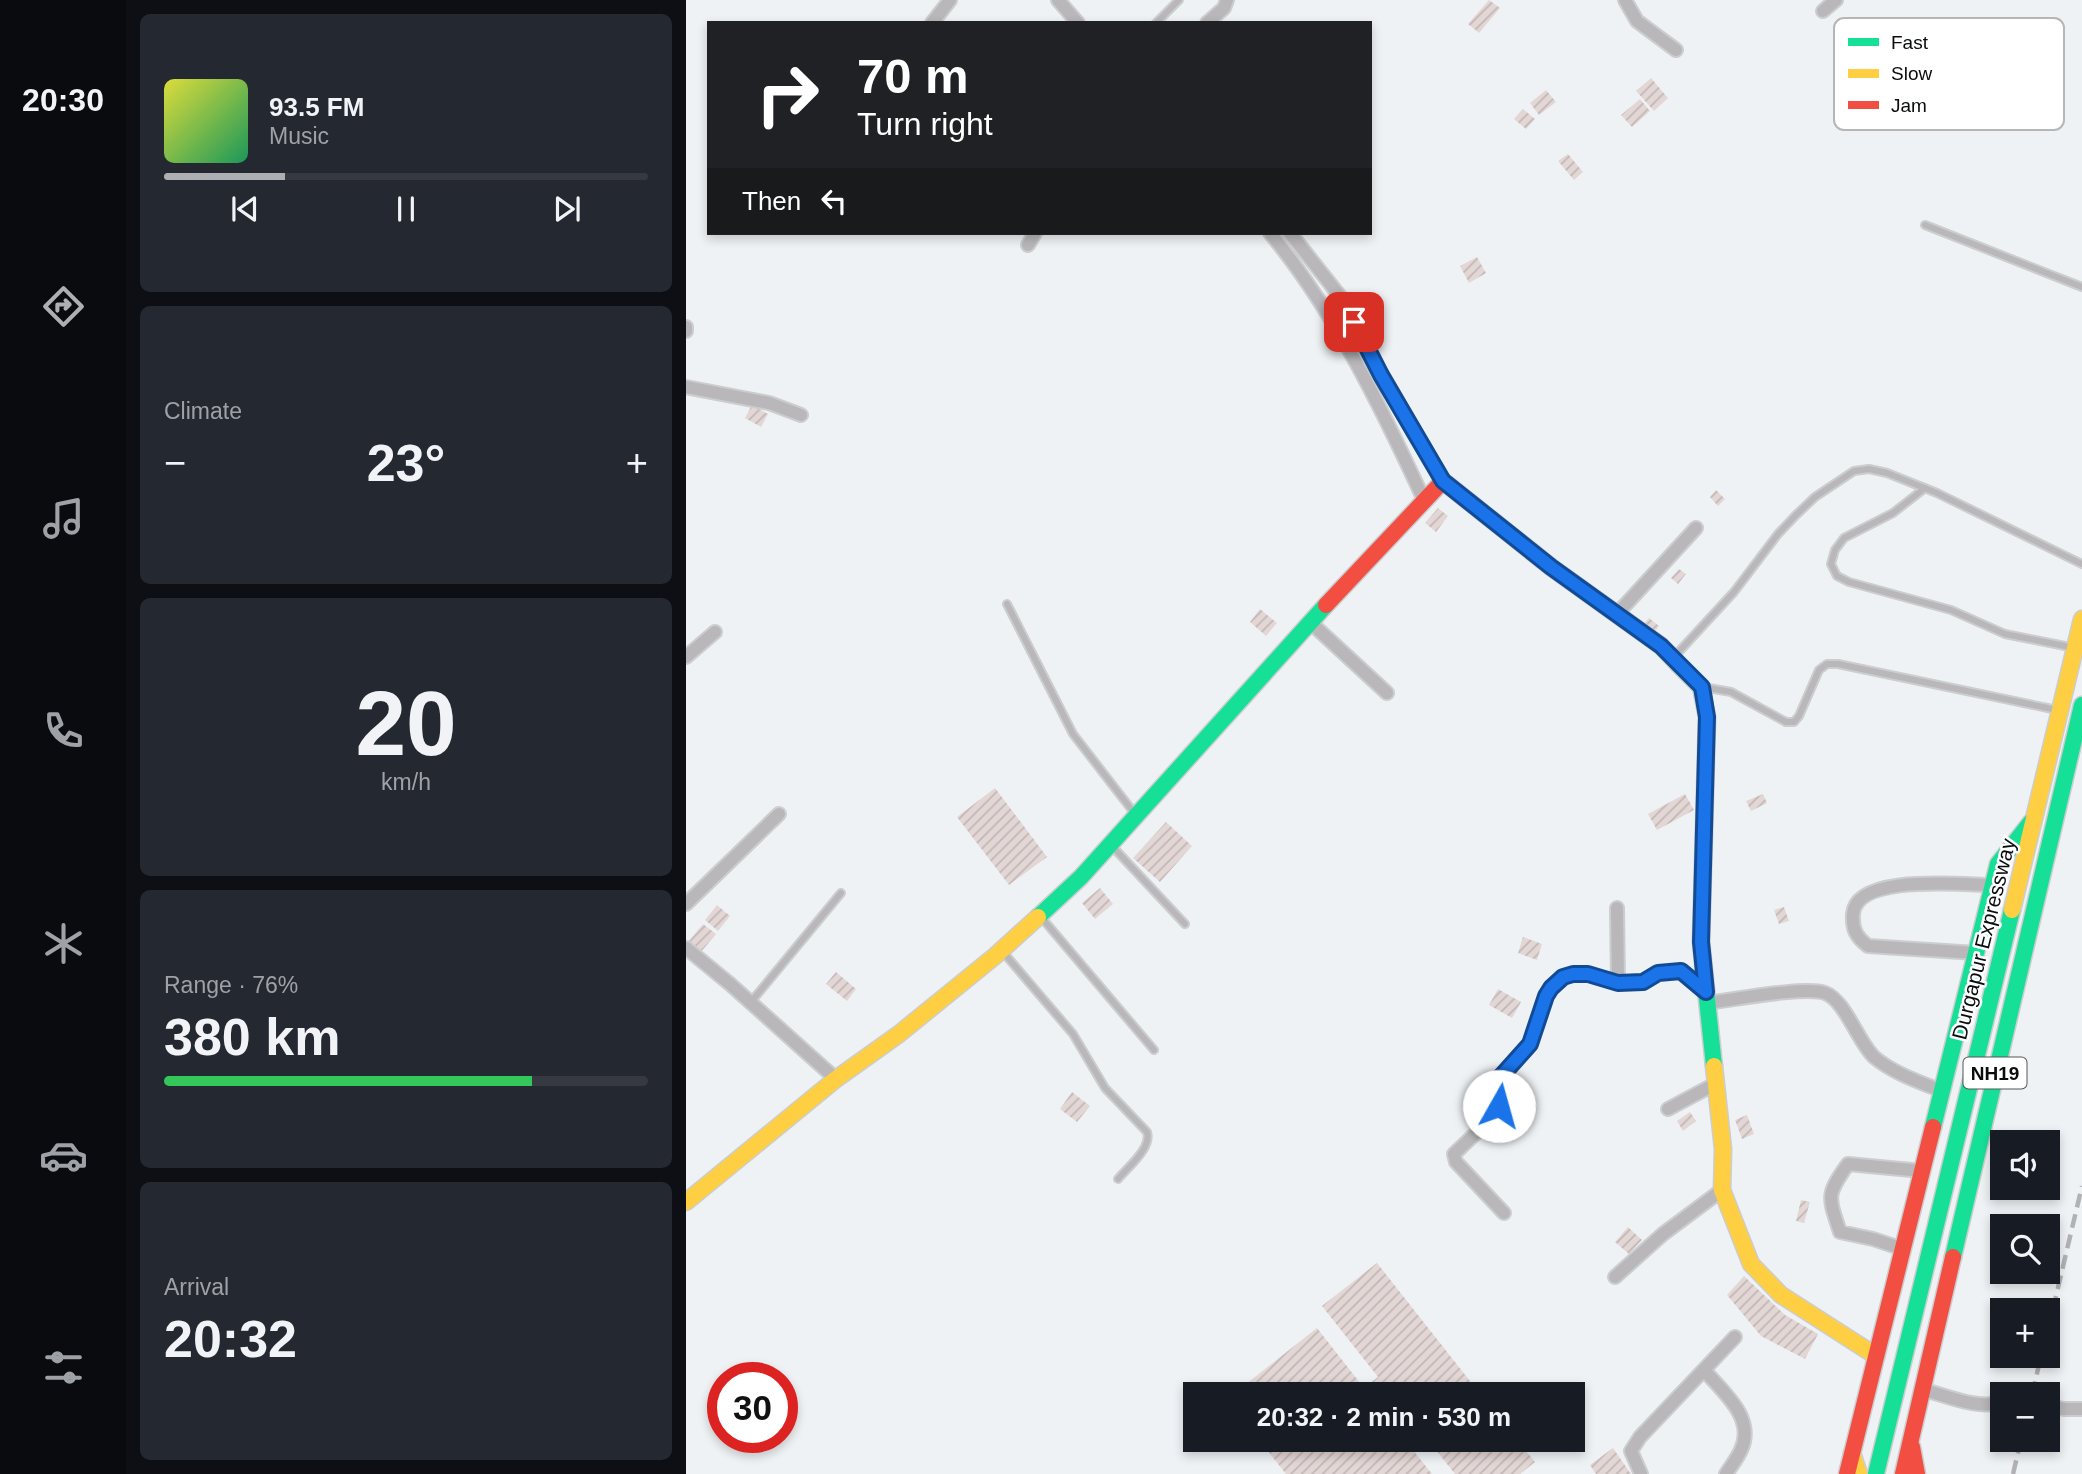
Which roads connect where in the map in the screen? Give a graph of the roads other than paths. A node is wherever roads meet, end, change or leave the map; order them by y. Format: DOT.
graph roads {
  1 [pos="950,0"];
  2 [pos="1058,0"];
  3 [pos="1179,0"];
  4 [pos="1227,0"];
  5 [pos="1625,0"];
  6 [pos="1836,0"];
  7 [pos="1823,11"];
  8 [pos="934,21"];
  9 [pos="1076,21"];
  10 [pos="1158,21"];
  11 [pos="1210,21"];
  12 [pos="1676,50"];
  13 [pos="1925,225"];
  14 [pos="1034,235"];
  15 [pos="1271,235"];
  16 [pos="1292,235"];
  17 [pos="1028,245"];
  18 [pos="2082,287"];
  19 [pos="686,387"];
  20 [pos="801,415"];
  21 [pos="1925,488"];
  22 [pos="1434,489"];
  23 [pos="1696,528"];
  24 [pos="2082,564"];
  25 [pos="1007,604"];
  26 [pos="1617,614"];
  27 [pos="2082,619"];
  28 [pos="1310,622"];
  29 [pos="715,632"];
  30 [pos="2075,648"];
  31 [pos="686,657"];
  32 [pos="1673,658"];
  33 [pos="1702,687"];
  34 [pos="1387,693"];
  35 [pos="2082,705"];
  36 [pos="2060,711"];
  37 [pos="779,814"];
  38 [pos="1136,816"];
  39 [pos="2035,817"];
  40 [pos="1111,845"];
  41 [pos="1992,885"];
  42 [pos="841,893"];
  43 [pos="686,904"];
  44 [pos="1617,908"];
  45 [pos="1040,915"];
  46 [pos="1185,924"];
  47 [pos="686,948"];
  48 [pos="1002,950"];
  49 [pos="1976,953"];
  50 [pos="1618,983"];
  51 [pos="1706,998"];
  52 [pos="751,1002"];
  53 [pos="1154,1050"];
  54 [pos="836,1079"];
  55 [pos="1715,1084"];
  56 [pos="1942,1091"];
  57 [pos="1668,1110"];
  58 [pos="1922,1171"];
  59 [pos="1118,1179"];
  60 [pos="1722,1189"];
  61 [pos="686,1202"];
  62 [pos="1504,1213"];
  63 [pos="1903,1249"];
  64 [pos="1615,1278"];
  65 [pos="1735,1337"];
  66 [pos="1876,1356"];
  67 [pos="1703,1370"];
  68 [pos="1924,1390"];
  69 [pos="1990,1405"];
  70 [pos="2060,1408"];
  71 [pos="2082,1409"];
  72 [pos="1911,1441"];
  73 [pos="1852,1453"];
  74 [pos="1641,1474"];
  75 [pos="1726,1474"];
  76 [pos="1847,1474"];
  77 [pos="1858,1474"];
  78 [pos="1876,1474"];
  79 [pos="1903,1474"];
  80 [pos="1917,1474"];
  1 -- 8 [label="street"];
  2 -- 9 [label="street"];
  3 -- 10 [label="lane"];
  4 -- 11 [label="street"];
  5 -- 12 [label="street"];
  6 -- 7 [label="street"];
  13 -- 18 [label="lane"];
  14 -- 17 [label="street"];
  15 -- 22 [label="street"];
  16 -- 22 [label="street"];
  19 -- 20 [label="street"];
  21 -- 24 [label="lane"];
  21 -- 30 [label="lane"];
  21 -- 32 [label="lane"];
  22 -- 26 [label="main road"];
  22 -- 28 [label="main road"];
  23 -- 26 [label="street"];
  25 -- 38 [label="lane"];
  26 -- 32 [label="main road"];
  27 -- 30 [label="main road, Durgapur Expressway / NH19"];
  28 -- 34 [label="street"];
  28 -- 38 [label="main road"];
  29 -- 31 [label="street"];
  30 -- 36 [label="main road, Durgapur Expressway / NH19"];
  32 -- 33 [label="main road"];
  33 -- 36 [label="lane"];
  33 -- 51 [label="main road"];
  35 -- 68 [label="main road, Durgapur Expressway / NH19"];
  36 -- 39 [label="main road, Durgapur Expressway / NH19"];
  37 -- 43 [label="street"];
  38 -- 40 [label="main road"];
  39 -- 41 [label="main road"];
  39 -- 78 [label="main road, Durgapur Expressway / NH19"];
  40 -- 45 [label="main road"];
  40 -- 46 [label="lane"];
  41 -- 49 [label="main road"];
  41 -- 49 [label="street"];
  42 -- 52 [label="lane"];
  44 -- 50 [label="street"];
  45 -- 48 [label="main road"];
  45 -- 53 [label="lane"];
  47 -- 52 [label="street"];
  48 -- 54 [label="main road"];
  48 -- 59 [label="lane"];
  49 -- 56 [label="main road"];
  50 -- 51 [label="street"];
  50 -- 62 [label="street"];
  51 -- 55 [label="main road"];
  51 -- 56 [label="street"];
  52 -- 54 [label="street"];
  54 -- 61 [label="main road"];
  55 -- 57 [label="street"];
  55 -- 60 [label="main road"];
  56 -- 58 [label="main road"];
  58 -- 63 [label="main road"];
  58 -- 63 [label="street"];
  60 -- 64 [label="street"];
  60 -- 66 [label="main road"];
  63 -- 66 [label="main road"];
  65 -- 67 [label="street"];
  66 -- 73 [label="main road"];
  67 -- 74 [label="street"];
  67 -- 75 [label="street"];
  68 -- 69 [label="street"];
  68 -- 72 [label="main road, Durgapur Expressway / NH19"];
  70 -- 71 [label="street"];
  72 -- 79 [label="main road, Durgapur Expressway / NH19"];
  72 -- 80 [label="main road"];
  73 -- 76 [label="main road"];
  73 -- 77 [label="main road"];
}
